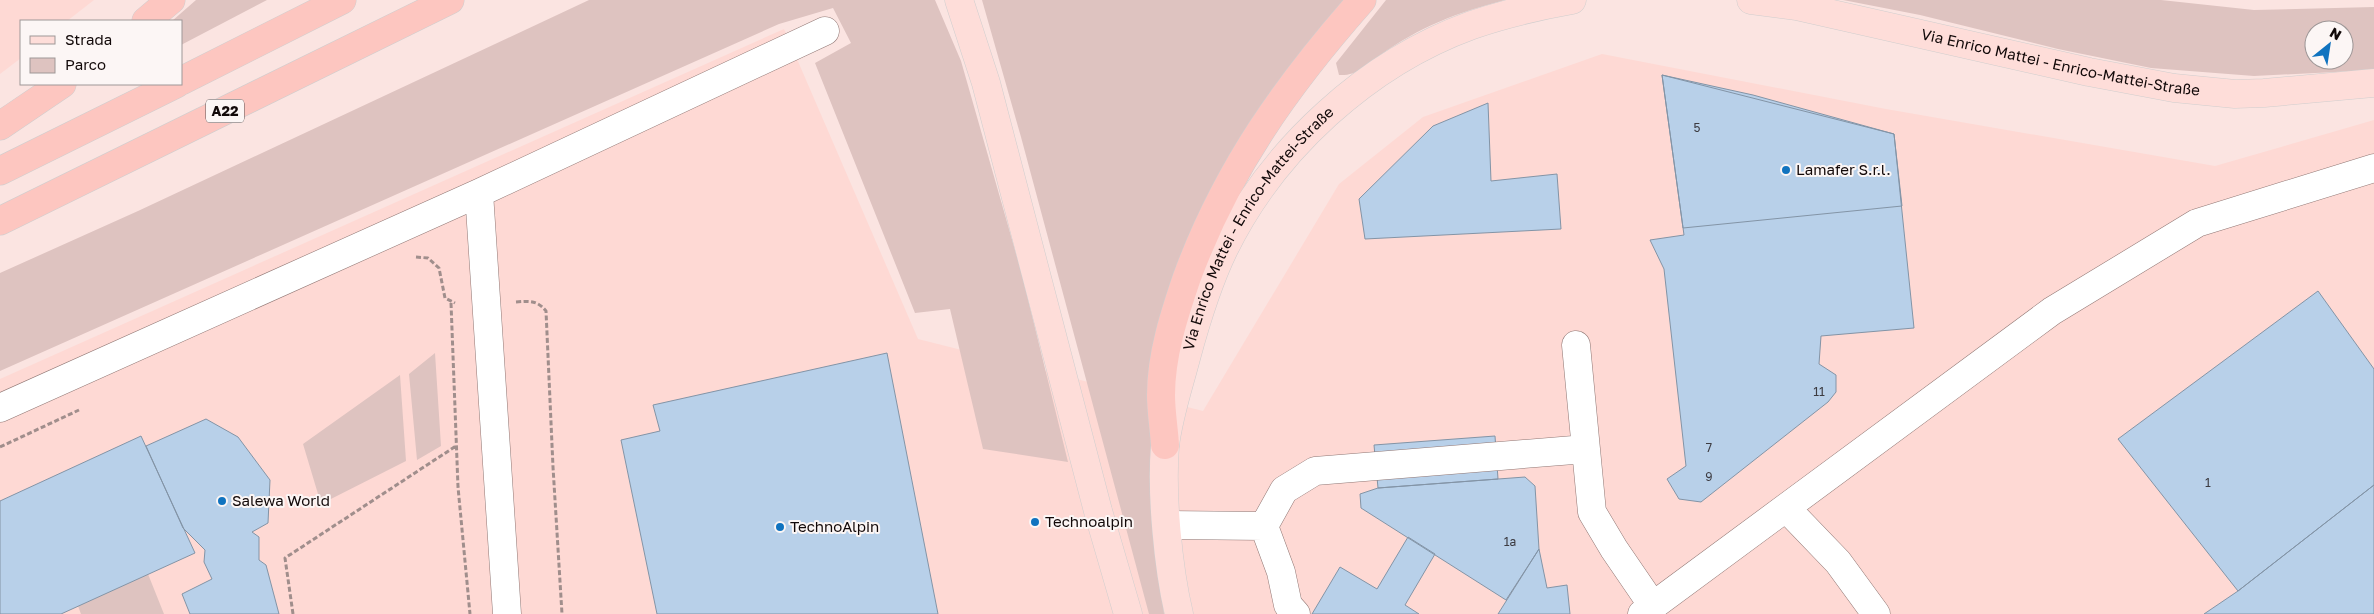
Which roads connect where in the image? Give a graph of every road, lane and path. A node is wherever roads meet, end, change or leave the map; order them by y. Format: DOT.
graph roads {
  1 [pos="171,0"];
  2 [pos="342,0"];
  3 [pos="450,0"];
  4 [pos="959,0"];
  5 [pos="1362,0"];
  6 [pos="1572,0"];
  7 [pos="1751,0"];
  8 [pos="147,20"];
  9 [pos="825,31"];
  10 [pos="182,80"];
  11 [pos="2374,83"];
  12 [pos="61,85"];
  13 [pos="174,85"];
  14 [pos="0,126"];
  15 [pos="2374,168"];
  16 [pos="0,171"];
  17 [pos="479,193"];
  18 [pos="0,221"];
  19 [pos="412,256"];
  20 [pos="451,303"];
  21 [pos="485,303"];
  22 [pos="1576,345"];
  23 [pos="0,408"];
  24 [pos="81,408"];
  25 [pos="1165,445"];
  26 [pos="0,446"];
  27 [pos="457,446"];
  28 [pos="1586,449"];
  29 [pos="1786,508"];
  30 [pos="1167,525"];
  31 [pos="1264,526"];
  32 [pos="1648,610"];
  33 [pos="293,614"];
  34 [pos="470,614"];
  35 [pos="507,614"];
  36 [pos="562,614"];
  37 [pos="1128,614"];
  38 [pos="1179,614"];
  39 [pos="1296,614"];
  40 [pos="1876,614"];
  1 -- 8 [label="highway"];
  2 -- 10 [label="highway"];
  3 -- 18 [label="highway, A22"];
  4 -- 37 [label="main road"];
  5 -- 25 [label="highway"];
  6 -- 25 [label="main road, Via Enrico Mattei - Enrico-Mattei-Straße"];
  7 -- 11 [label="main road, Via Enrico Mattei - Enrico-Mattei-Straße"];
  9 -- 17 [label="street"];
  12 -- 14 [label="highway"];
  13 -- 16 [label="highway"];
  15 -- 29 [label="street"];
  17 -- 21 [label="street"];
  17 -- 23 [label="street"];
  19 -- 20 [label="path"];
  20 -- 21 [label="path"];
  20 -- 27 [label="path"];
  21 -- 35 [label="street"];
  21 -- 36 [label="path"];
  22 -- 28 [label="street"];
  24 -- 26 [label="path"];
  25 -- 30 [label="main road, Via Enrico Mattei - Enrico-Mattei-Straße"];
  27 -- 33 [label="path"];
  27 -- 34 [label="path"];
  28 -- 31 [label="street"];
  28 -- 32 [label="street"];
  29 -- 32 [label="street"];
  29 -- 40 [label="street"];
  30 -- 31 [label="street"];
  30 -- 38 [label="main road, Via Enrico Mattei - Enrico-Mattei-Straße"];
  31 -- 39 [label="street"];
}
